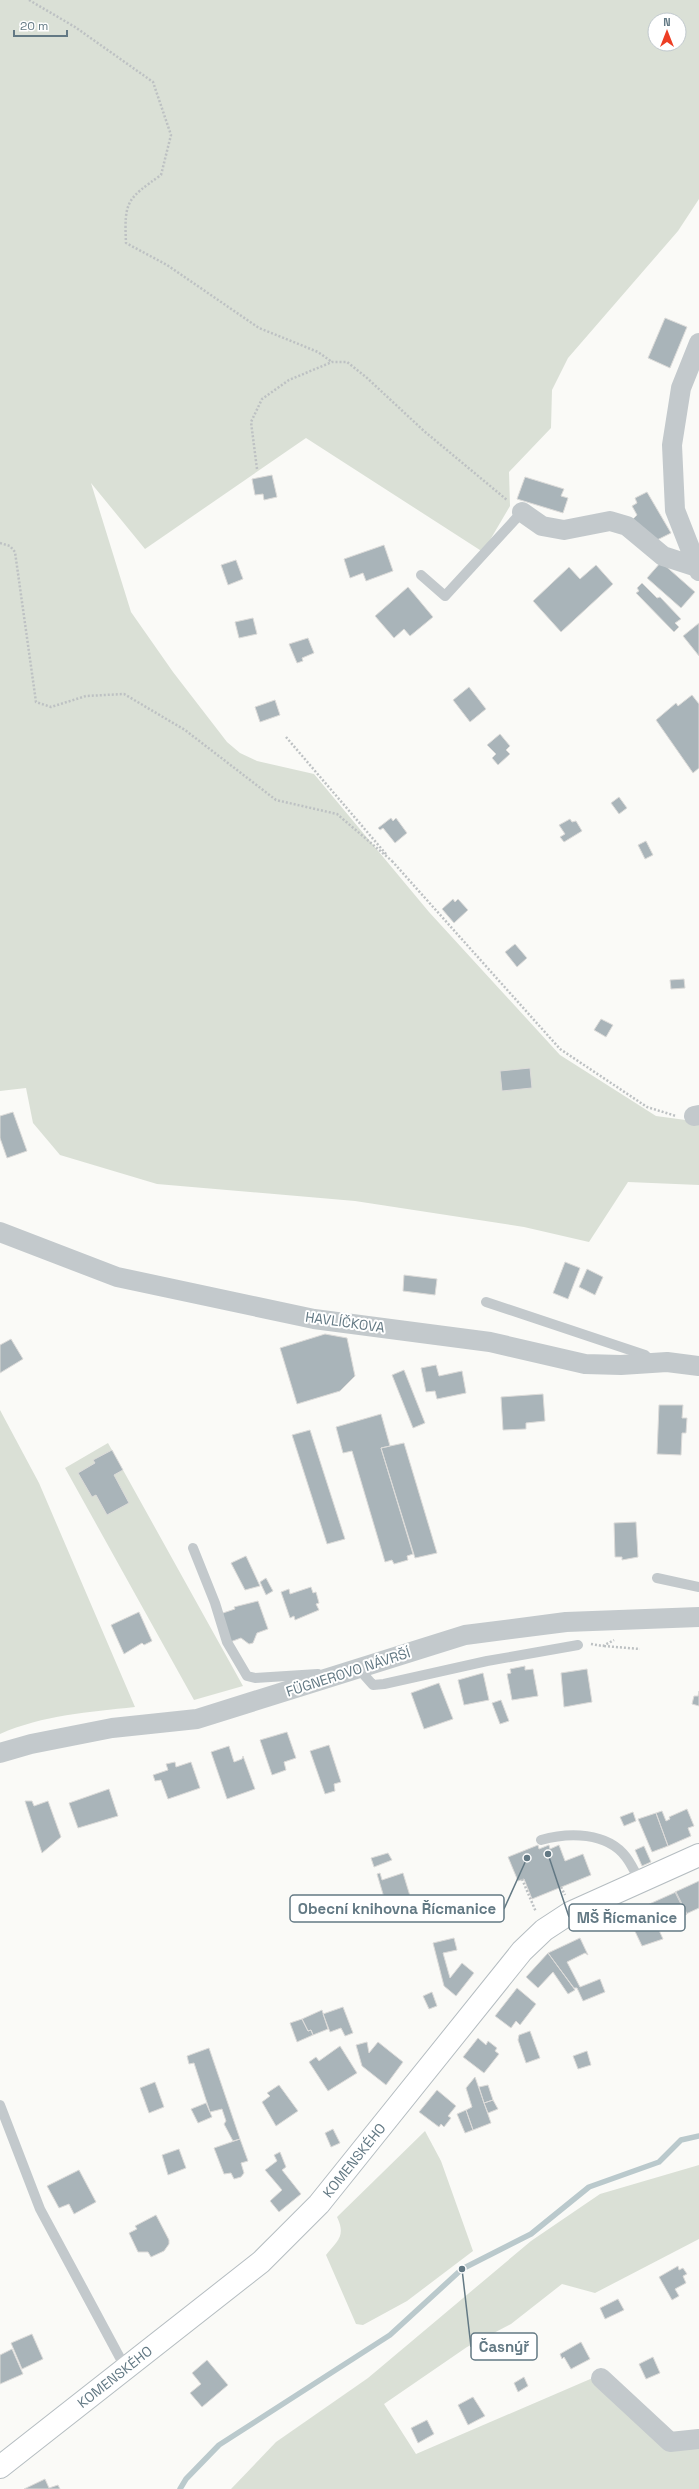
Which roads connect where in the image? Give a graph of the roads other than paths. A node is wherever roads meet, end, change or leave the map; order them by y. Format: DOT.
graph roads {
  1 [pos="699,343"];
  2 [pos="522,512"];
  3 [pos="698,569"];
  4 [pos="421,575"];
  5 [pos="0,1232"];
  6 [pos="486,1302"];
  7 [pos="653,1363"];
  8 [pos="699,1366"];
  9 [pos="193,1548"];
  10 [pos="657,1578"];
  11 [pos="699,1587"];
  12 [pos="699,1617"];
  13 [pos="578,1645"];
  14 [pos="355,1669"];
  15 [pos="0,1753"];
  16 [pos="541,1840"];
  17 [pos="699,1855"];
  18 [pos="640,1882"];
  19 [pos="0,2105"];
  20 [pos="126,2369"];
  21 [pos="601,2378"];
  22 [pos="699,2439"];
  23 [pos="0,2468"];
  1 -- 3 [label="street"];
  2 -- 3 [label="street"];
  2 -- 4 [label="lane"];
  5 -- 7 [label="street, HAVLÍČKOVA"];
  6 -- 7 [label="lane"];
  7 -- 8 [label="street, HAVLÍČKOVA"];
  9 -- 14 [label="lane"];
  10 -- 11 [label="lane"];
  12 -- 14 [label="street, FÜGNEROVO NÁVRŠÍ"];
  13 -- 14 [label="lane"];
  14 -- 15 [label="street, FÜGNEROVO NÁVRŠÍ"];
  16 -- 18 [label="lane"];
  17 -- 18 [label="main road, KOMENSKÉHO"];
  18 -- 20 [label="main road, KOMENSKÉHO"];
  19 -- 20 [label="lane"];
  20 -- 23 [label="main road, KOMENSKÉHO"];
  21 -- 22 [label="street"];
}
